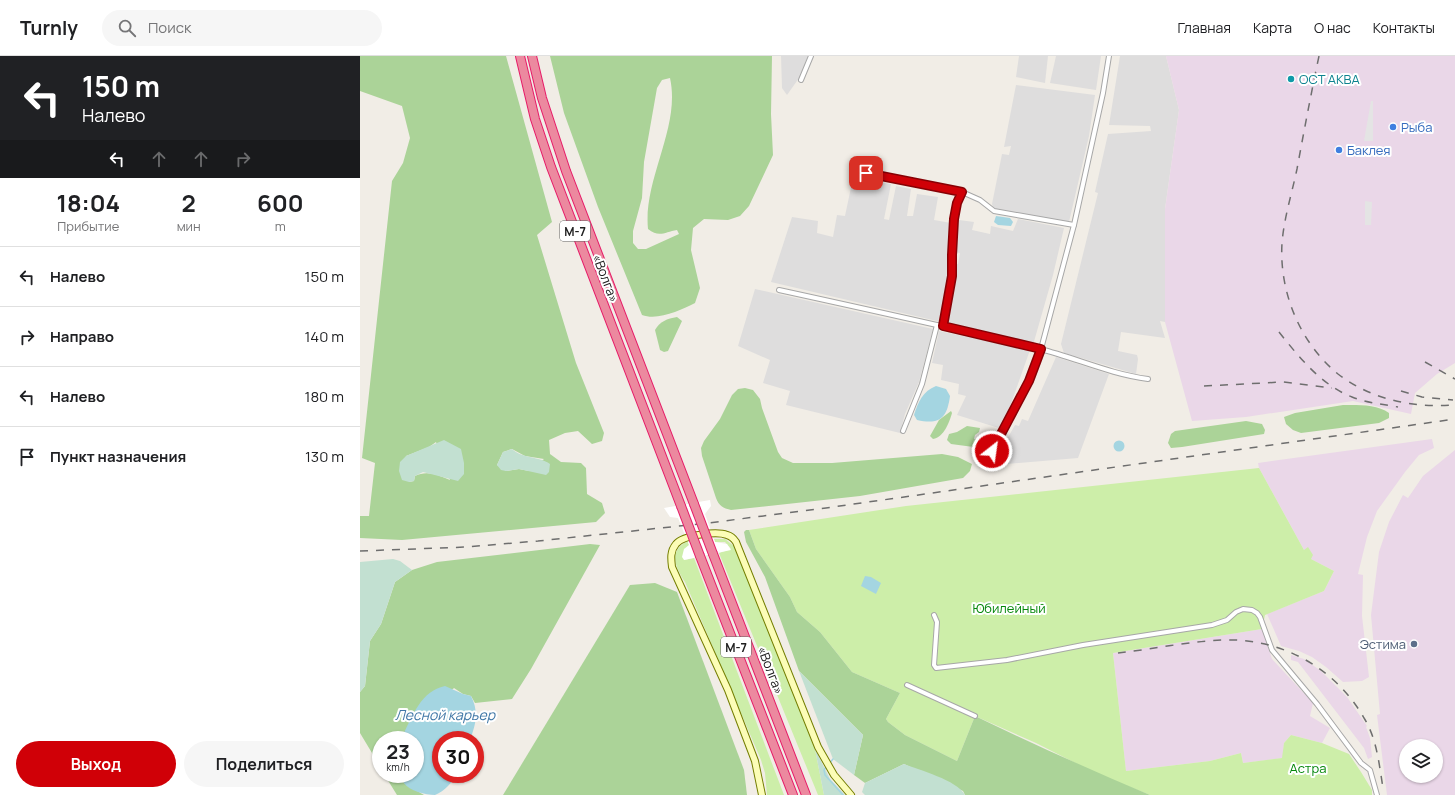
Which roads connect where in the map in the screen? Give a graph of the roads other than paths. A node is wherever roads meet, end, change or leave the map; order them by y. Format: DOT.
graph roads {
  1 [pos="520,56"];
  2 [pos="532,56"];
  3 [pos="811,56"];
  4 [pos="1109,56"];
  5 [pos="801,80"];
  6 [pos="853,170"];
  7 [pos="962,192"];
  8 [pos="1074,225"];
  9 [pos="779,290"];
  10 [pos="937,325"];
  11 [pos="943,326"];
  12 [pos="1041,349"];
  13 [pos="1148,379"];
  14 [pos="903,431"];
  15 [pos="992,451"];
  16 [pos="934,615"];
  17 [pos="908,685"];
  18 [pos="975,716"];
  19 [pos="762,795"];
  20 [pos="793,795"];
  21 [pos="806,795"];
  22 [pos="851,795"];
  23 [pos="1377,795"];
  1 -- 20 [label="highway, «Волга» / М-7, bridge"];
  2 -- 21 [label="highway, «Волга» / М-7, bridge"];
  3 -- 5 [label="street"];
  4 -- 8 [label="street"];
  6 -- 7 [label="street"];
  7 -- 8 [label="street"];
  7 -- 11 [label="street"];
  8 -- 12 [label="street"];
  9 -- 10 [label="street"];
  10 -- 11 [label="street"];
  10 -- 14 [label="street"];
  11 -- 12 [label="street"];
  12 -- 13 [label="street"];
  12 -- 15 [label="street"];
  16 -- 23 [label="street"];
  17 -- 18 [label="street"];
  19 -- 22 [label="main road"];
}
